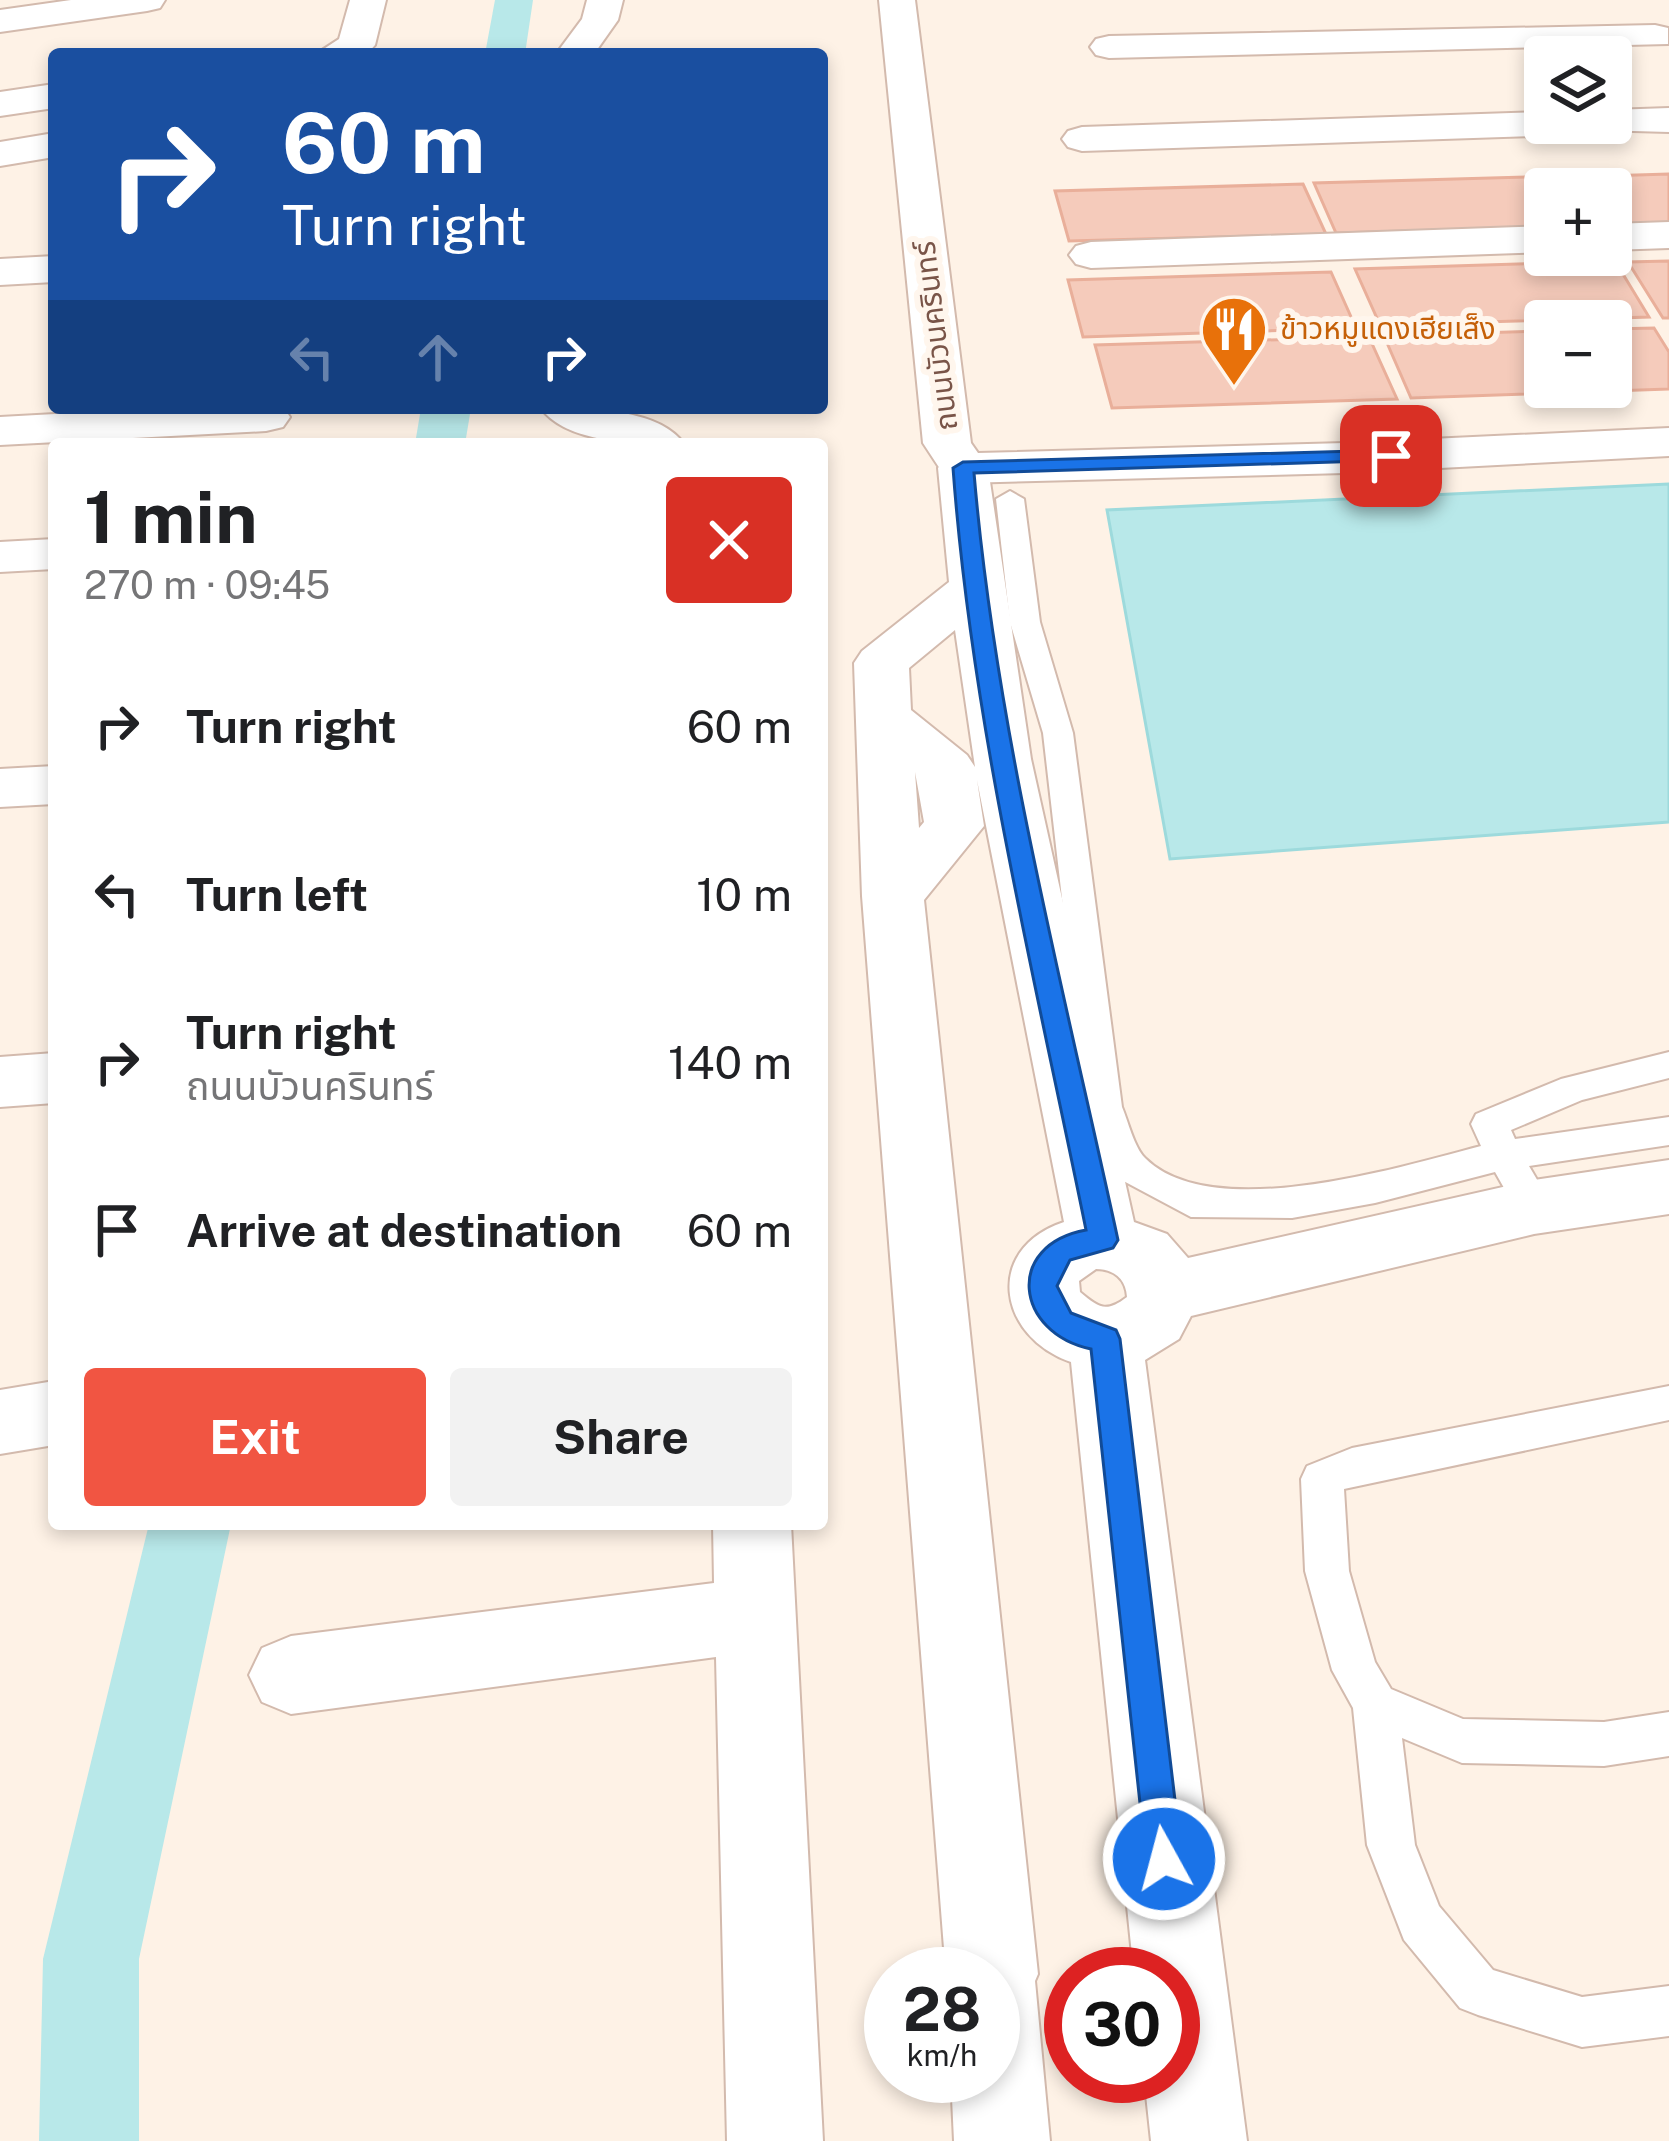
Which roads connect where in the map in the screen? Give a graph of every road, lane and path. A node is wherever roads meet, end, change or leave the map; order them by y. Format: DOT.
graph roads {
  1 [pos="368,0"];
  2 [pos="605,0"];
  3 [pos="897,0"];
  4 [pos="1626,0"];
  5 [pos="133,14"];
  6 [pos="0,21"];
  7 [pos="1662,45"];
  8 [pos="1108,47"];
  9 [pos="349,48"];
  10 [pos="579,48"];
  11 [pos="48,97"];
  12 [pos="0,104"];
  13 [pos="1669,120"];
  14 [pos="1632,121"];
  15 [pos="1524,124"];
  16 [pos="1082,139"];
  17 [pos="48,146"];
  18 [pos="0,154"];
  19 [pos="1669,235"];
  20 [pos="1632,236"];
  21 [pos="1524,240"];
  22 [pos="1090,255"];
  23 [pos="48,269"];
  24 [pos="0,272"];
  25 [pos="581,414"];
  26 [pos="266,417"];
  27 [pos="0,431"];
  28 [pos="644,438"];
  29 [pos="1669,442"];
  30 [pos="963,468"];
  31 [pos="1010,499"];
  32 [pos="48,554"];
  33 [pos="0,557"];
  34 [pos="973,589"];
  35 [pos="48,784"];
  36 [pos="0,788"];
  37 [pos="1669,1065"];
  38 [pos="48,1078"];
  39 [pos="0,1082"];
  40 [pos="1669,1131"];
  41 [pos="1519,1181"];
  42 [pos="1669,1186"];
  43 [pos="1103,1240"];
  44 [pos="1166,1292"];
  45 [pos="1105,1339"];
  46 [pos="1669,1403"];
  47 [pos="48,1414"];
  48 [pos="0,1422"];
  49 [pos="752,1530"];
  50 [pos="753,1616"];
  51 [pos="291,1675"];
  52 [pos="1375,1704"];
  53 [pos="1669,1734"];
  54 [pos="990,1947"];
  55 [pos="1669,2011"];
  56 [pos="1000,2103"];
  57 [pos="775,2141"];
  58 [pos="1002,2141"];
  59 [pos="1199,2141"];
  1 -- 9 [label="street"];
  2 -- 10 [label="street"];
  3 -- 30 [label="street, ถนนบัวนครินทร์"];
  4 -- 7 [label="street"];
  5 -- 6 [label="street"];
  7 -- 8 [label="street"];
  11 -- 12 [label="street"];
  13 -- 14 [label="street"];
  15 -- 16 [label="street"];
  17 -- 18 [label="street"];
  19 -- 20 [label="street"];
  21 -- 22 [label="street"];
  23 -- 24 [label="street"];
  25 -- 28 [label="street"];
  26 -- 27 [label="street"];
  29 -- 30 [label="street, ถนนบัวนครินทร์"];
  30 -- 34 [label="street"];
  31 -- 41 [label="lane"];
  32 -- 33 [label="street"];
  34 -- 43 [label="street"];
  34 -- 54 [label="street"];
  35 -- 36 [label="street"];
  37 -- 41 [label="lane"];
  38 -- 39 [label="street"];
  40 -- 41 [label="lane"];
  41 -- 42 [label="street"];
  41 -- 44 [label="street"];
  43 -- 44 [label="street"];
  43 -- 45 [label="street"];
  44 -- 45 [label="street"];
  45 -- 59 [label="street"];
  46 -- 52 [label="lane"];
  47 -- 48 [label="street"];
  49 -- 50 [label="street"];
  50 -- 51 [label="street"];
  50 -- 57 [label="street"];
  52 -- 53 [label="lane"];
  52 -- 55 [label="lane"];
  56 -- 58 [label="street"];
}
